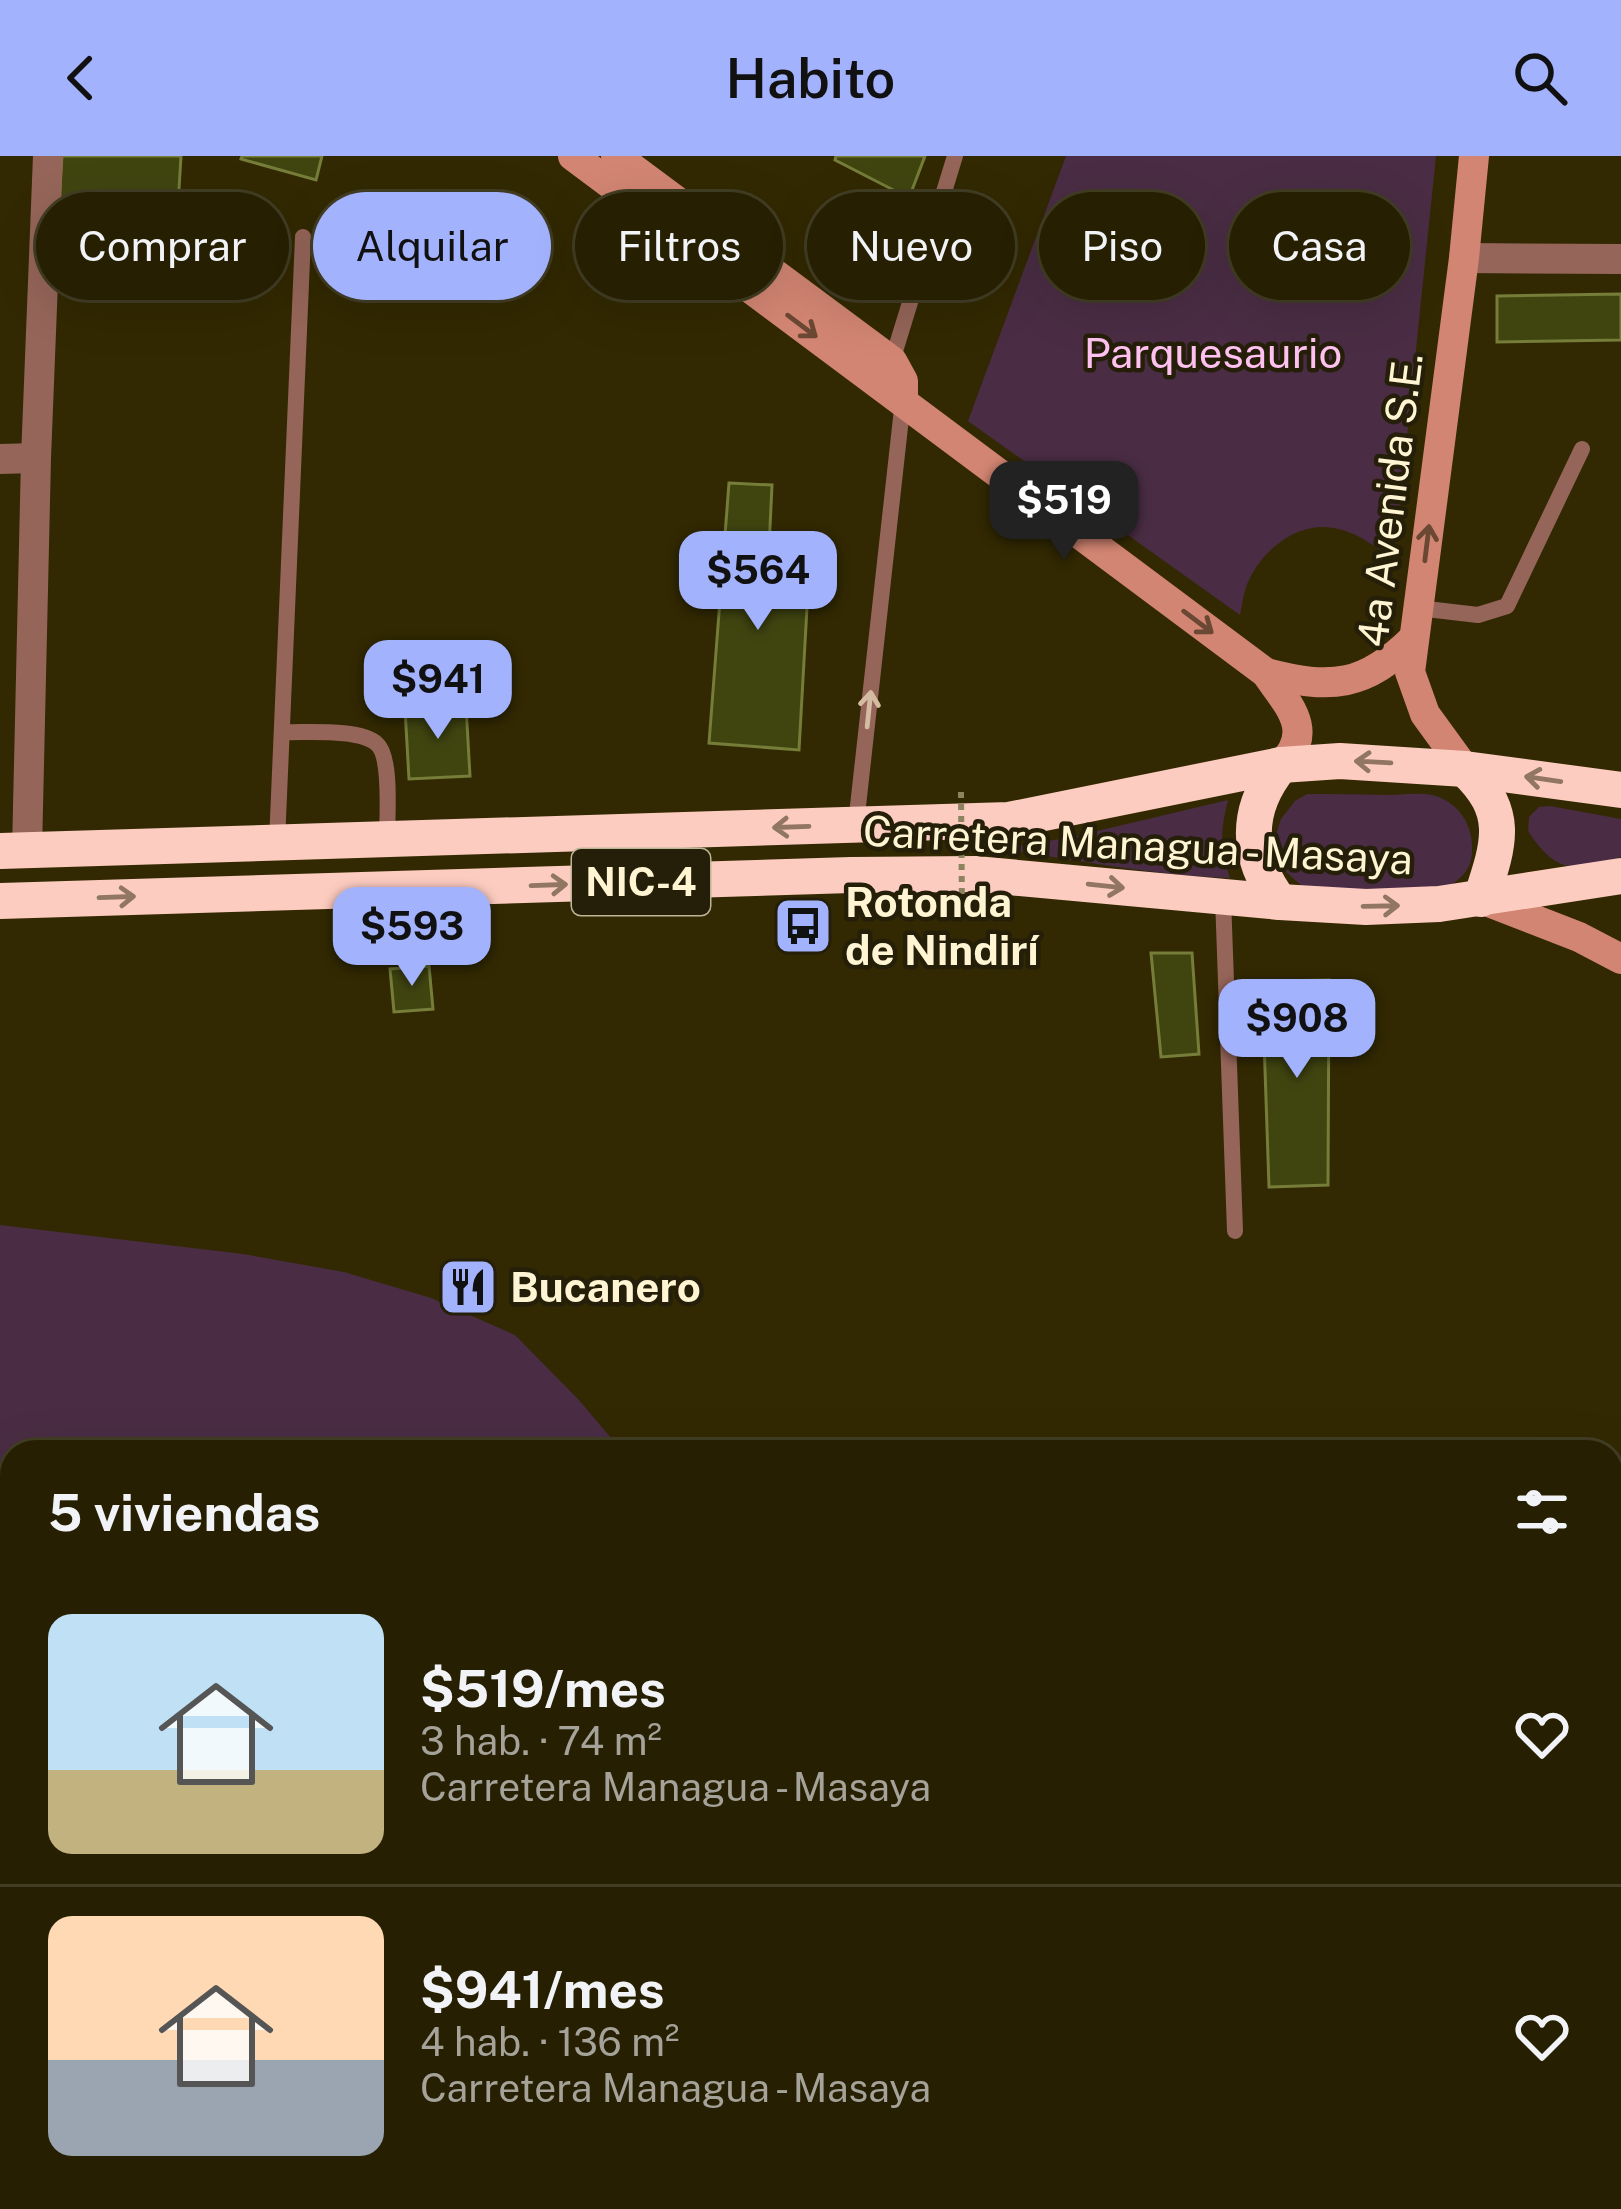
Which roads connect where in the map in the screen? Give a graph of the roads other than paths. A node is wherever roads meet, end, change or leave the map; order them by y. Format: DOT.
graph roads {
  1 [pos="48,156"];
  2 [pos="616,156"];
  3 [pos="956,156"];
  4 [pos="1474,156"];
  5 [pos="576,157"];
  6 [pos="303,237"];
  7 [pos="1464,258"];
  8 [pos="1621,260"];
  9 [pos="892,361"];
  10 [pos="903,400"];
  11 [pos="1582,449"];
  12 [pos="36,458"];
  13 [pos="0,459"];
  14 [pos="1416,623"];
  15 [pos="1266,673"];
  16 [pos="282,732"];
  17 [pos="1281,765"];
  18 [pos="1465,769"];
  19 [pos="1621,790"];
  20 [pos="856,825"];
  21 [pos="388,840"];
  22 [pos="277,843"];
  23 [pos="14,851"];
  24 [pos="1621,876"];
  25 [pos="1223,898"];
  26 [pos="1481,899"];
  27 [pos="0,901"];
  28 [pos="1280,902"];
  29 [pos="1621,959"];
  30 [pos="1235,1231"];
  1 -- 12 [label="street"];
  2 -- 9 [label="street"];
  3 -- 9 [label="lane"];
  4 -- 7 [label="street, 4a Avenida S.E."];
  5 -- 10 [label="street, one-way"];
  6 -- 16 [label="lane"];
  7 -- 8 [label="street"];
  14 -- 7 [label="street, 4a Avenida S.E., one-way"];
  9 -- 10 [label="street"];
  10 -- 15 [label="street, one-way"];
  20 -- 10 [label="lane, one-way"];
  11 -- 14 [label="lane"];
  12 -- 13 [label="street"];
  12 -- 23 [label="street"];
  14 -- 15 [label="street"];
  14 -- 18 [label="street, 4a Avenida S.E."];
  15 -- 17 [label="street"];
  16 -- 21 [label="lane"];
  16 -- 22 [label="lane"];
  18 -- 17 [label="highway, Carretera Managua - Masaya / NIC-4, one-way"];
  17 -- 20 [label="highway, Carretera Managua - Masaya / NIC-4"];
  17 -- 28 [label="highway"];
  19 -- 18 [label="highway, Carretera Managua - Masaya / NIC-4, one-way"];
  18 -- 26 [label="highway"];
  20 -- 21 [label="highway, Carretera Managua - Masaya / NIC-4, one-way"];
  21 -- 22 [label="highway, Carretera Managua - Masaya / NIC-4"];
  22 -- 23 [label="highway, Carretera Managua - Masaya / NIC-4"];
  24 -- 26 [label="highway, Carretera Managua - Masaya / NIC-4"];
  27 -- 25 [label="highway, Carretera Managua - Masaya / NIC-4, one-way"];
  25 -- 28 [label="highway, Carretera Managua - Masaya / NIC-4"];
  25 -- 30 [label="lane"];
  28 -- 26 [label="highway, Carretera Managua - Masaya / NIC-4, one-way"];
  26 -- 29 [label="street"];
}
